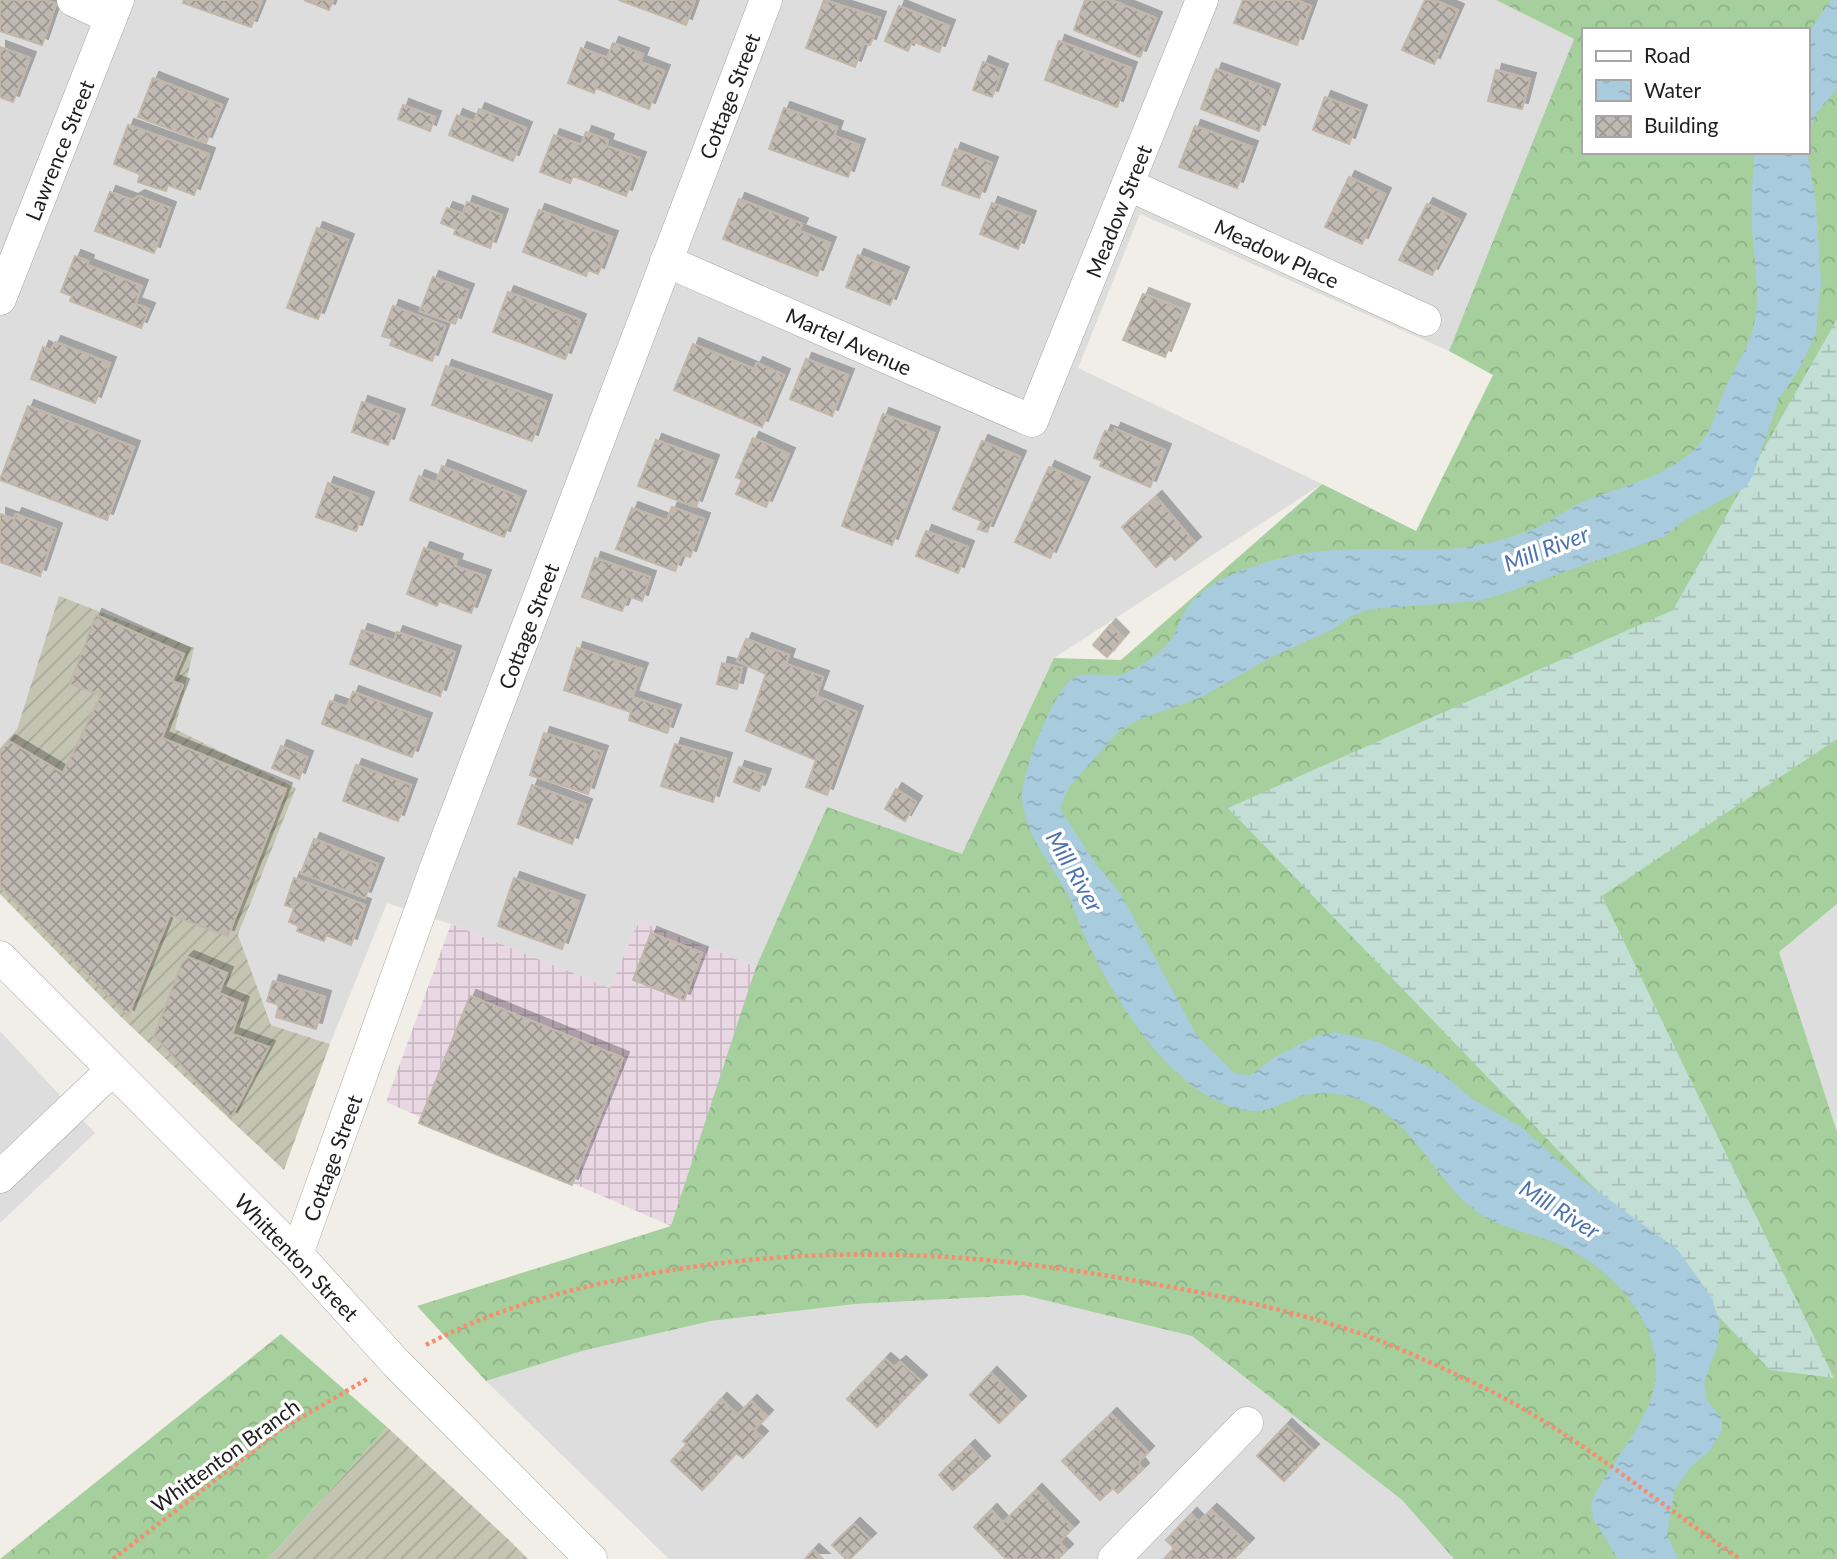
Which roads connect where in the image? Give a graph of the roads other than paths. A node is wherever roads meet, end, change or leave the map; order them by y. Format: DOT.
graph roads {
  1 [pos="73,0"];
  2 [pos="766,0"];
  3 [pos="1202,0"];
  4 [pos="115,9"];
  5 [pos="1129,185"];
  6 [pos="666,261"];
  7 [pos="0,299"];
  8 [pos="1425,320"];
  9 [pos="1032,421"];
  10 [pos="0,957"];
  11 [pos="112,1070"];
  12 [pos="0,1177"];
  13 [pos="298,1254"];
  14 [pos="1247,1423"];
  15 [pos="591,1559"];
  16 [pos="1114,1559"];
  1 -- 4 [label="street"];
  2 -- 6 [label="street, Cottage Street"];
  3 -- 5 [label="street, Meadow Street"];
  4 -- 7 [label="street, Lawrence Street"];
  5 -- 8 [label="street, Meadow Place"];
  5 -- 9 [label="street, Meadow Street"];
  6 -- 9 [label="street, Martel Avenue"];
  6 -- 13 [label="street, Cottage Street"];
  10 -- 11 [label="street, Whittenton Street"];
  11 -- 12 [label="street"];
  11 -- 13 [label="street, Whittenton Street"];
  13 -- 15 [label="street, Whittenton Street"];
  14 -- 16 [label="street"];
}
